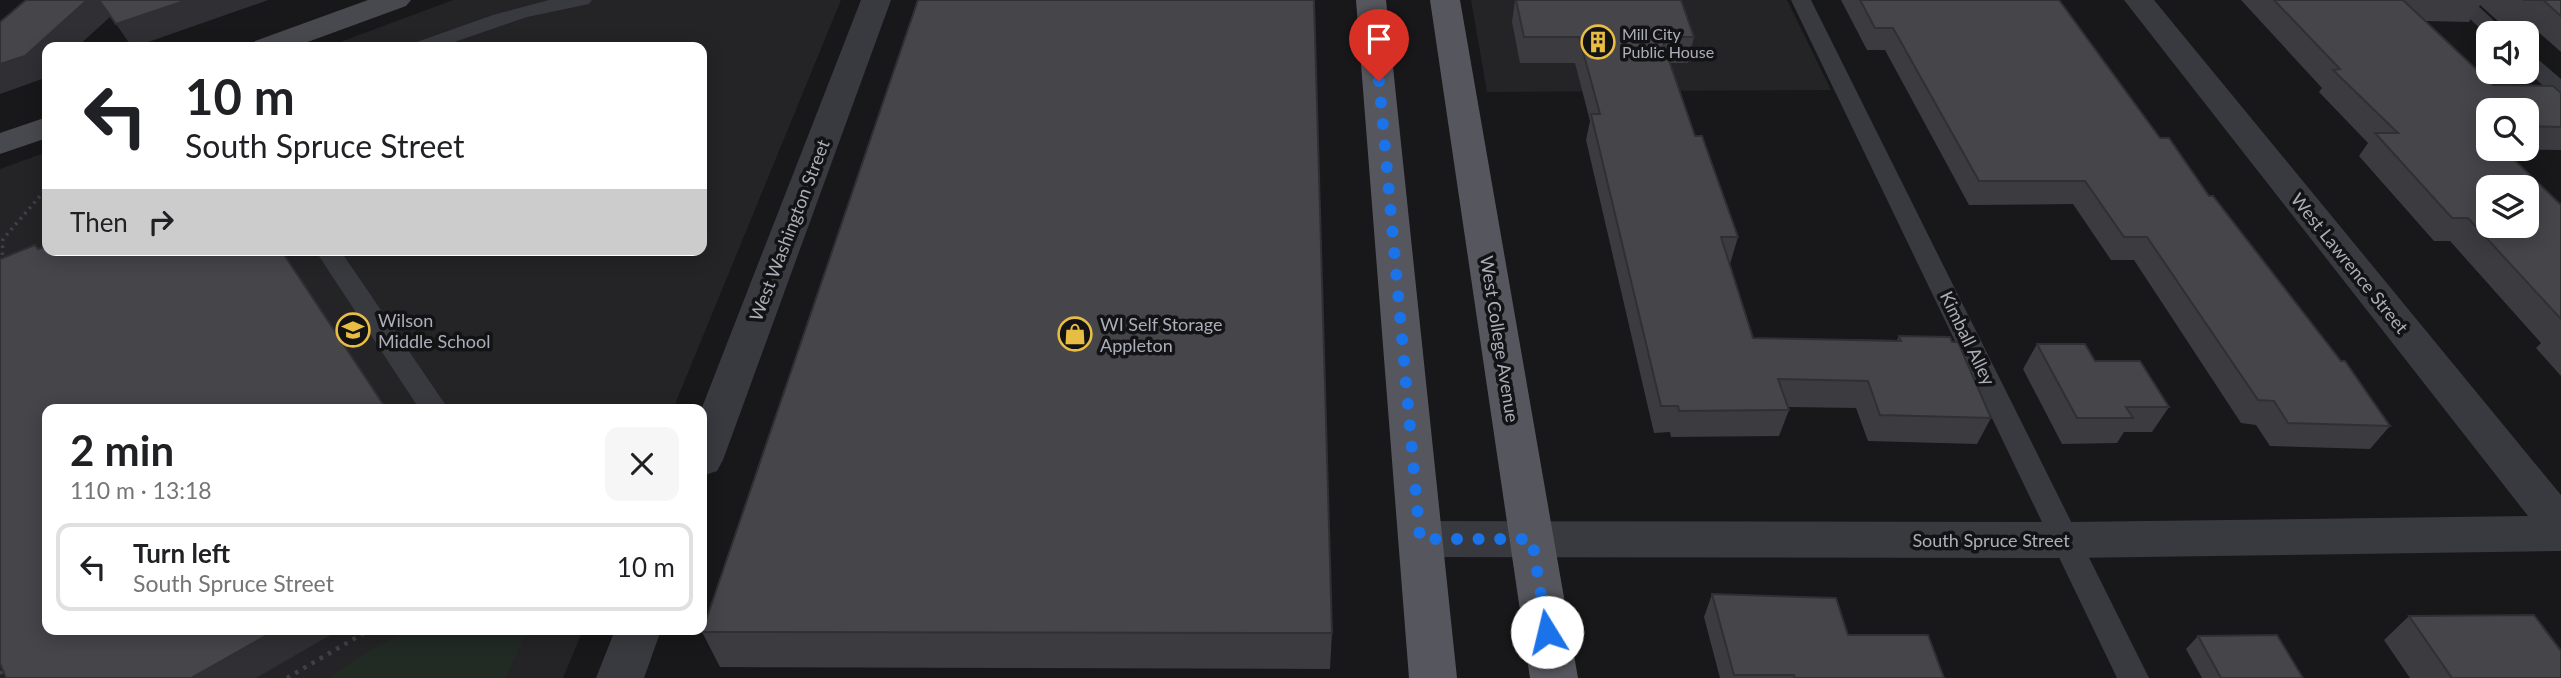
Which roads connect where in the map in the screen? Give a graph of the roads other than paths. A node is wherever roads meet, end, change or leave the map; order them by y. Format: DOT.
graph roads {
  1 [pos="396,0"];
  2 [pos="582,0"];
  3 [pos="876,0"];
  4 [pos="1371,0"];
  5 [pos="1445,0"];
  6 [pos="1801,0"];
  7 [pos="2139,0"];
  8 [pos="2460,0"];
  9 [pos="2484,21"];
  10 [pos="280,42"];
  11 [pos="435,42"];
  12 [pos="2539,71"];
  13 [pos="2561,90"];
  14 [pos="42,129"];
  15 [pos="0,144"];
  16 [pos="331,256"];
  17 [pos="431,404"];
  18 [pos="707,447"];
  19 [pos="2561,526"];
  20 [pos="2561,533"];
  21 [pos="1420,539"];
  22 [pos="1532,539"];
  23 [pos="2068,540"];
  24 [pos="636,635"];
  25 [pos="620,678"];
  26 [pos="1433,678"];
  27 [pos="1554,678"];
  28 [pos="2133,678"];
  1 -- 10 [label="main road"];
  2 -- 11 [label="lane"];
  3 -- 18 [label="street, West Washington Street"];
  4 -- 21 [label="main road"];
  5 -- 22 [label="main road, West College Avenue"];
  6 -- 23 [label="lane, Kimball Alley"];
  7 -- 19 [label="street, West Lawrence Street"];
  8 -- 9 [label="lane"];
  12 -- 13 [label="lane"];
  14 -- 15 [label="main road"];
  16 -- 17 [label="lane"];
  20 -- 23 [label="street, South Spruce Street"];
  21 -- 22 [label="street, South Spruce Street"];
  21 -- 26 [label="main road"];
  22 -- 23 [label="street, South Spruce Street"];
  22 -- 27 [label="main road, West College Avenue"];
  23 -- 28 [label="lane, Kimball Alley"];
  24 -- 25 [label="street"];
}
